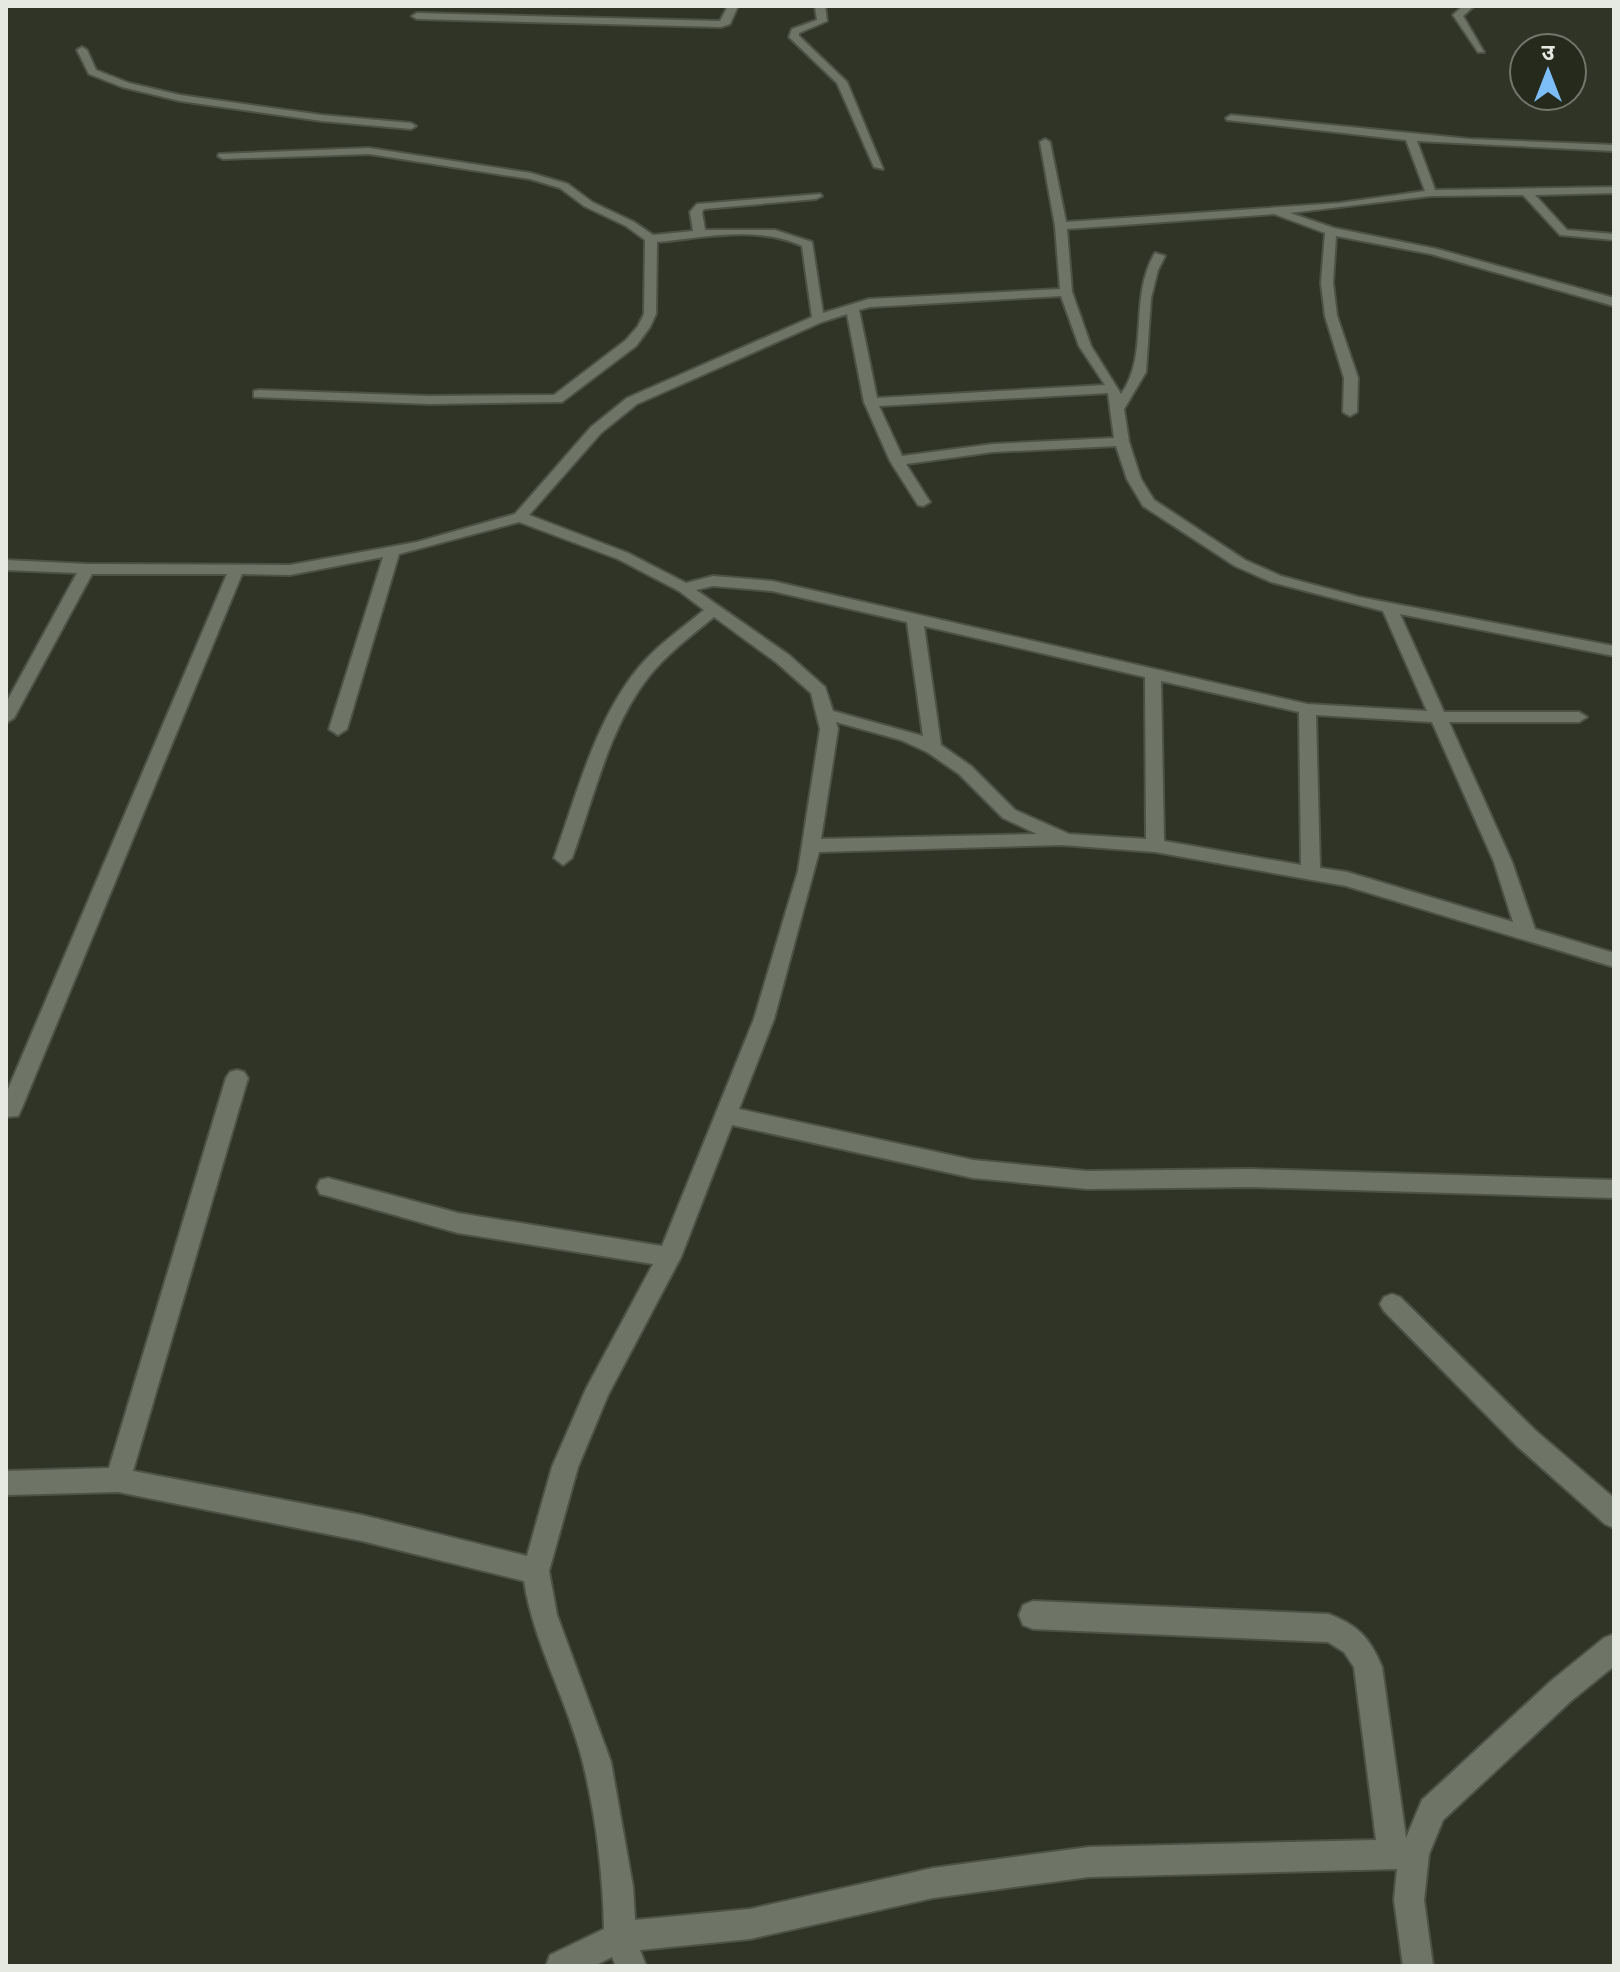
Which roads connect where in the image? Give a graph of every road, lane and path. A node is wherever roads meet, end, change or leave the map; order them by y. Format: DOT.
graph roads {
  1 [pos="544,6"];
  2 [pos="637,6"];
  3 [pos="733,6"];
  4 [pos="820,6"];
  5 [pos="1469,6"];
  6 [pos="417,16"];
  7 [pos="536,19"];
  8 [pos="632,22"];
  9 [pos="82,50"];
  10 [pos="1481,50"];
  11 [pos="1231,118"];
  12 [pos="344,122"];
  13 [pos="411,126"];
  14 [pos="334,132"];
  15 [pos="1411,139"];
  16 [pos="323,142"];
  17 [pos="1045,142"];
  18 [pos="1614,148"];
  19 [pos="312,151"];
  20 [pos="223,156"];
  21 [pos="879,167"];
  22 [pos="1525,190"];
  23 [pos="1614,190"];
  24 [pos="1431,193"];
  25 [pos="816,196"];
  26 [pos="1272,210"];
  27 [pos="1061,226"];
  28 [pos="1331,231"];
  29 [pos="700,236"];
  30 [pos="1614,237"];
  31 [pos="651,239"];
  32 [pos="1159,256"];
  33 [pos="1066,292"];
  34 [pos="1614,302"];
  35 [pos="852,308"];
  36 [pos="818,319"];
  37 [pos="1114,389"];
  38 [pos="259,394"];
  39 [pos="871,402"];
  40 [pos="1117,409"];
  41 [pos="1350,412"];
  42 [pos="1122,442"];
  43 [pos="897,461"];
  44 [pos="923,502"];
  45 [pos="520,517"];
  46 [pos="393,550"];
  47 [pos="6,565"];
  48 [pos="87,569"];
  49 [pos="236,571"];
  50 [pos="684,588"];
  51 [pos="1389,607"];
  52 [pos="714,609"];
  53 [pos="915,620"];
  54 [pos="1614,651"];
  55 [pos="1153,672"];
  56 [pos="1307,709"];
  57 [pos="825,714"];
  58 [pos="1438,717"];
  59 [pos="1579,717"];
  60 [pos="6,718"];
  61 [pos="338,729"];
  62 [pos="933,748"];
  63 [pos="1066,840"];
  64 [pos="810,846"];
  65 [pos="1155,846"];
  66 [pos="563,858"];
  67 [pos="1311,872"];
  68 [pos="1527,935"];
  69 [pos="1614,960"];
  70 [pos="237,1078"];
  71 [pos="10,1110"];
  72 [pos="725,1115"];
  73 [pos="328,1187"];
  74 [pos="1614,1189"];
  75 [pos="669,1257"];
  76 [pos="1392,1304"];
  77 [pos="118,1480"];
  78 [pos="6,1483"];
  79 [pos="1614,1515"];
  80 [pos="536,1571"];
  81 [pos="1033,1615"];
  82 [pos="1614,1648"];
  83 [pos="1404,1854"];
  84 [pos="620,1937"];
  85 [pos="561,1966"];
  86 [pos="631,1966"];
  87 [pos="1418,1966"];
  1 -- 7 [label="street"];
  2 -- 8 [label="street"];
  3 -- 8 [label="street"];
  4 -- 21 [label="street"];
  5 -- 10 [label="street"];
  6 -- 7 [label="street"];
  7 -- 8 [label="street"];
  9 -- 12 [label="street"];
  11 -- 15 [label="street"];
  12 -- 13 [label="street"];
  12 -- 14 [label="street"];
  15 -- 18 [label="street"];
  15 -- 24 [label="street"];
  16 -- 19 [label="street"];
  17 -- 27 [label="street"];
  19 -- 20 [label="street"];
  19 -- 31 [label="street"];
  22 -- 23 [label="street"];
  22 -- 24 [label="street"];
  22 -- 30 [label="street"];
  24 -- 26 [label="street"];
  25 -- 29 [label="street"];
  26 -- 27 [label="street"];
  26 -- 28 [label="street"];
  27 -- 33 [label="street"];
  28 -- 34 [label="street"];
  28 -- 41 [label="street"];
  29 -- 31 [label="street"];
  29 -- 36 [label="street"];
  31 -- 38 [label="street"];
  32 -- 40 [label="street"];
  33 -- 35 [label="street"];
  33 -- 37 [label="street"];
  35 -- 36 [label="street"];
  35 -- 39 [label="street"];
  36 -- 45 [label="street"];
  37 -- 39 [label="street"];
  37 -- 40 [label="street"];
  39 -- 43 [label="street"];
  40 -- 42 [label="street"];
  42 -- 43 [label="street"];
  42 -- 51 [label="street"];
  43 -- 44 [label="street"];
  45 -- 46 [label="street"];
  45 -- 50 [label="street"];
  46 -- 49 [label="street"];
  46 -- 61 [label="street"];
  47 -- 48 [label="street"];
  48 -- 49 [label="street"];
  48 -- 60 [label="street"];
  49 -- 71 [label="street"];
  50 -- 52 [label="street"];
  50 -- 53 [label="street"];
  51 -- 54 [label="street"];
  51 -- 58 [label="street"];
  52 -- 57 [label="street"];
  52 -- 66 [label="street"];
  53 -- 55 [label="street"];
  53 -- 62 [label="street"];
  55 -- 56 [label="street"];
  55 -- 65 [label="street"];
  56 -- 58 [label="street"];
  56 -- 67 [label="street"];
  57 -- 62 [label="street"];
  57 -- 64 [label="street"];
  58 -- 59 [label="street"];
  58 -- 68 [label="street"];
  62 -- 63 [label="street"];
  63 -- 64 [label="street"];
  63 -- 65 [label="street"];
  64 -- 72 [label="street"];
  65 -- 67 [label="street"];
  67 -- 68 [label="street"];
  68 -- 69 [label="street"];
  70 -- 77 [label="street"];
  72 -- 74 [label="street"];
  72 -- 75 [label="street"];
  73 -- 75 [label="street"];
  75 -- 80 [label="street"];
  76 -- 79 [label="street"];
  77 -- 78 [label="street"];
  77 -- 80 [label="street"];
  80 -- 84 [label="street"];
  81 -- 83 [label="street"];
  82 -- 83 [label="street"];
  83 -- 84 [label="street"];
  83 -- 87 [label="street"];
  84 -- 85 [label="street"];
  84 -- 86 [label="street"];
}
